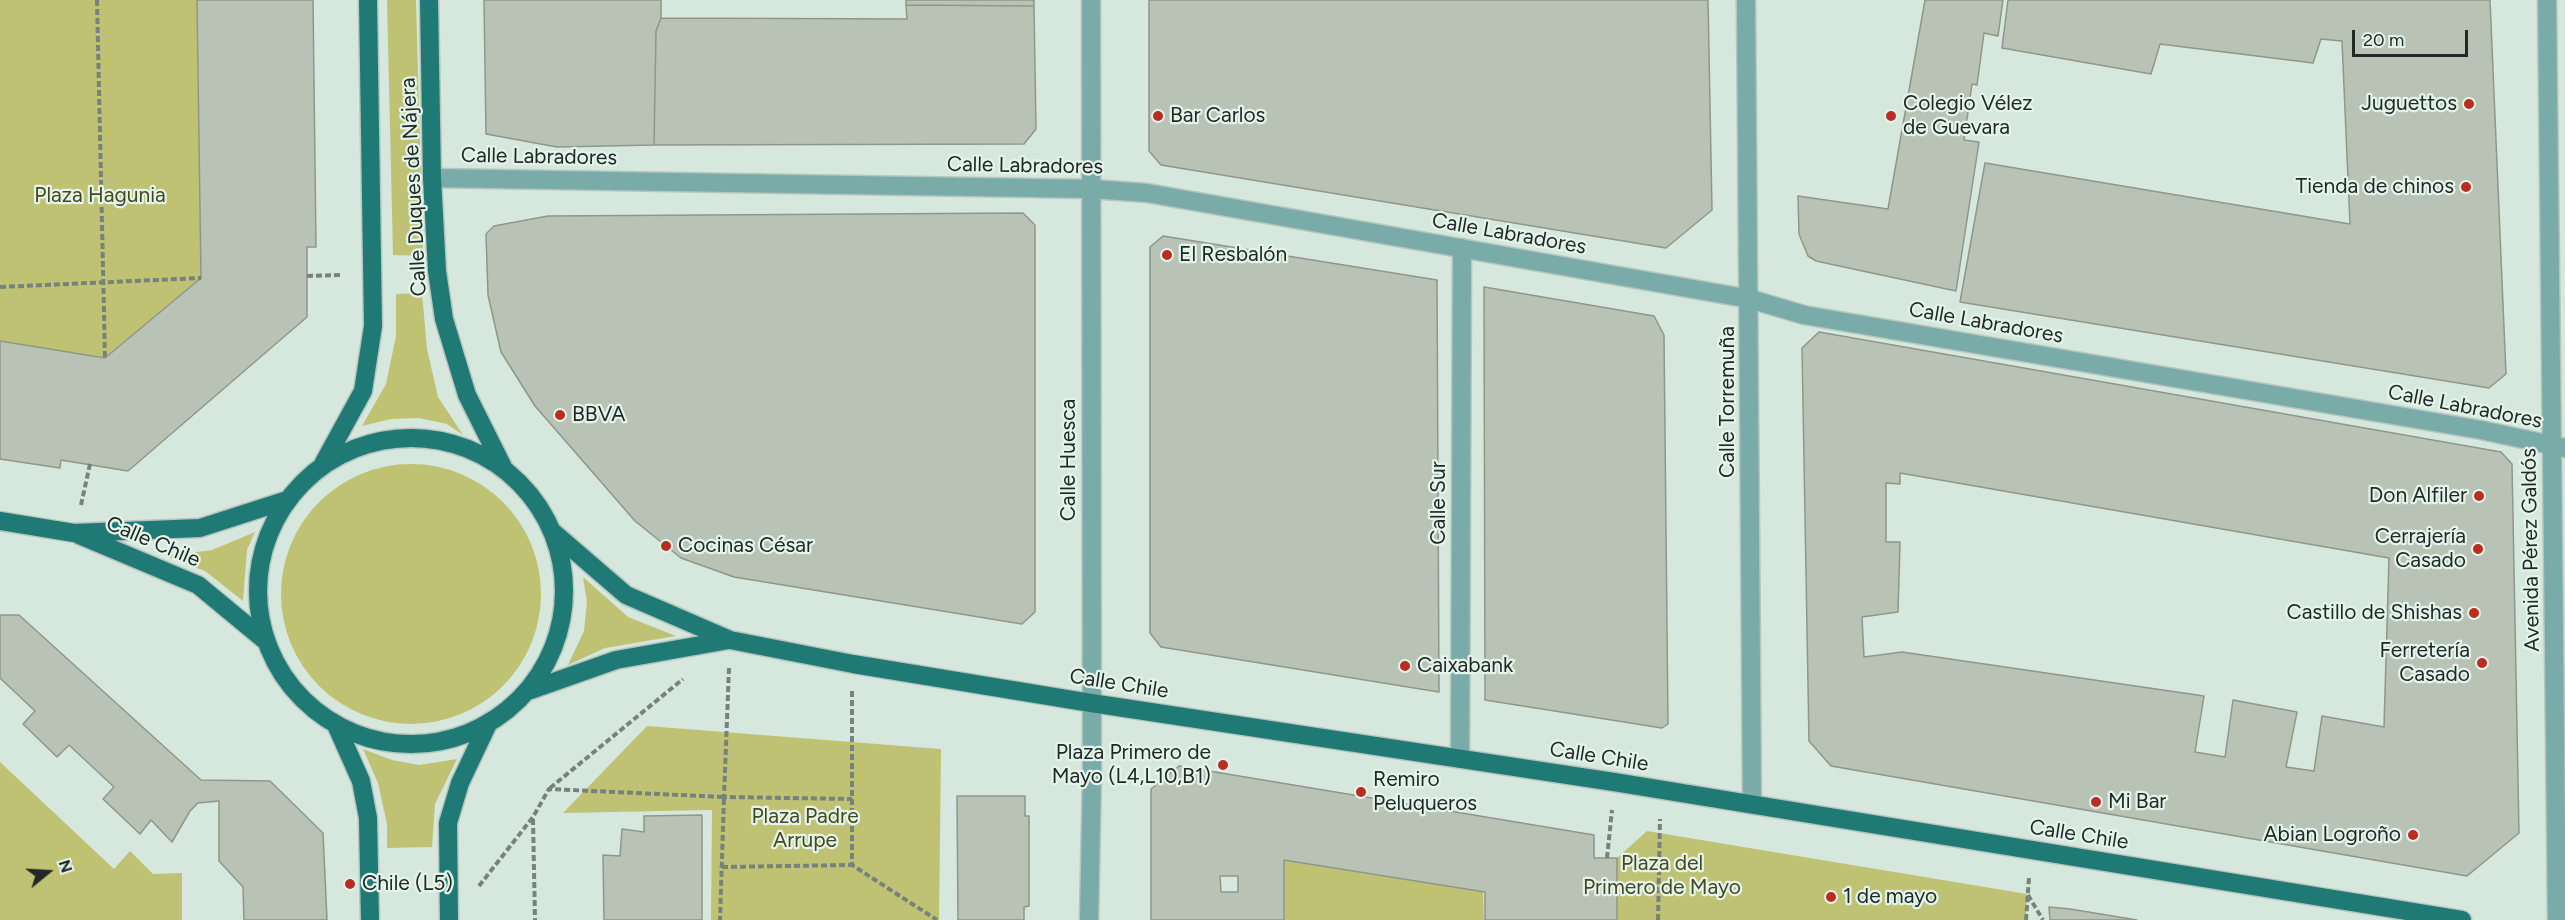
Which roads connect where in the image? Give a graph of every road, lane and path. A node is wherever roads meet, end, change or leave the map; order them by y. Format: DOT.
graph roads {
  1 [pos="97,0"];
  2 [pos="368,0"];
  3 [pos="429,0"];
  4 [pos="1091,0"];
  5 [pos="1746,0"];
  6 [pos="2547,0"];
  7 [pos="432,178"];
  8 [pos="1092,189"];
  9 [pos="1462,248"];
  10 [pos="201,278"];
  11 [pos="104,283"];
  12 [pos="0,287"];
  13 [pos="1750,299"];
  14 [pos="105,358"];
  15 [pos="2559,448"];
  16 [pos="90,464"];
  17 [pos="323,464"];
  18 [pos="504,468"];
  19 [pos="287,500"];
  20 [pos="0,521"];
  21 [pos="553,532"];
  22 [pos="74,533"];
  23 [pos="730,640"];
  24 [pos="267,642"];
  25 [pos="853,664"];
  26 [pos="684,677"];
  27 [pos="528,691"];
  28 [pos="1091,703"];
  29 [pos="489,724"];
  30 [pos="336,725"];
  31 [pos="1460,759"];
  32 [pos="1614,782"];
  33 [pos="549,789"];
  34 [pos="1661,790"];
  35 [pos="724,796"];
  36 [pos="852,800"];
  37 [pos="1752,804"];
  38 [pos="533,817"];
  39 [pos="2032,850"];
  40 [pos="1607,858"];
  41 [pos="852,865"];
  42 [pos="722,867"];
  43 [pos="474,892"];
  44 [pos="2027,894"];
  45 [pos="2380,913"];
  46 [pos="370,920"];
  47 [pos="449,920"];
  48 [pos="535,920"];
  49 [pos="720,920"];
  50 [pos="937,920"];
  51 [pos="1089,920"];
  52 [pos="1658,920"];
  53 [pos="2026,920"];
  54 [pos="2043,920"];
  55 [pos="2462,920"];
  56 [pos="2558,920"];
  1 -- 11 [label="path"];
  2 -- 17 [label="main road, Calle Duques de Nájera"];
  3 -- 7 [label="main road, Calle Duques de Nájera"];
  4 -- 8 [label="street, Calle Huesca"];
  5 -- 13 [label="street, Calle Torremuña"];
  6 -- 15 [label="street, Avenida Pérez Galdós"];
  7 -- 8 [label="street, Calle Labradores"];
  7 -- 18 [label="main road, Calle Duques de Nájera"];
  8 -- 9 [label="street, Calle Labradores"];
  8 -- 28 [label="street, Calle Huesca"];
  9 -- 13 [label="street, Calle Labradores"];
  9 -- 31 [label="street, Calle Sur"];
  10 -- 11 [label="path"];
  11 -- 12 [label="path"];
  11 -- 14 [label="path"];
  13 -- 15 [label="street, Calle Labradores"];
  13 -- 37 [label="street, Calle Torremuña"];
  15 -- 56 [label="street, Avenida Pérez Galdós"];
  16 -- 22 [label="path"];
  17 -- 18 [label="main road"];
  17 -- 19 [label="main road"];
  18 -- 21 [label="main road"];
  19 -- 22 [label="main road, Calle Chile"];
  19 -- 24 [label="main road"];
  20 -- 22 [label="main road, Calle Chile"];
  21 -- 23 [label="main road, Calle Chile"];
  21 -- 27 [label="main road"];
  22 -- 24 [label="main road, Calle Chile"];
  23 -- 25 [label="main road, Calle Chile"];
  23 -- 27 [label="main road, Calle Chile"];
  23 -- 35 [label="path"];
  24 -- 30 [label="main road"];
  25 -- 28 [label="main road, Calle Chile"];
  25 -- 36 [label="path"];
  26 -- 33 [label="path"];
  27 -- 29 [label="main road"];
  28 -- 31 [label="main road, Calle Chile"];
  28 -- 51 [label="street, Calle Huesca"];
  29 -- 30 [label="main road"];
  29 -- 47 [label="main road"];
  30 -- 46 [label="main road"];
  31 -- 32 [label="main road, Calle Chile"];
  32 -- 34 [label="main road, Calle Chile"];
  32 -- 40 [label="path"];
  33 -- 35 [label="path"];
  33 -- 38 [label="path"];
  34 -- 37 [label="main road, Calle Chile"];
  34 -- 52 [label="path"];
  35 -- 36 [label="path"];
  35 -- 42 [label="path"];
  36 -- 41 [label="path"];
  37 -- 39 [label="main road, Calle Chile"];
  38 -- 43 [label="path"];
  38 -- 48 [label="path"];
  39 -- 44 [label="path"];
  39 -- 45 [label="main road, Calle Chile"];
  41 -- 42 [label="path"];
  41 -- 50 [label="path"];
  42 -- 49 [label="path"];
  44 -- 53 [label="path"];
  44 -- 54 [label="path"];
  45 -- 55 [label="main road, Calle Chile"];
}
